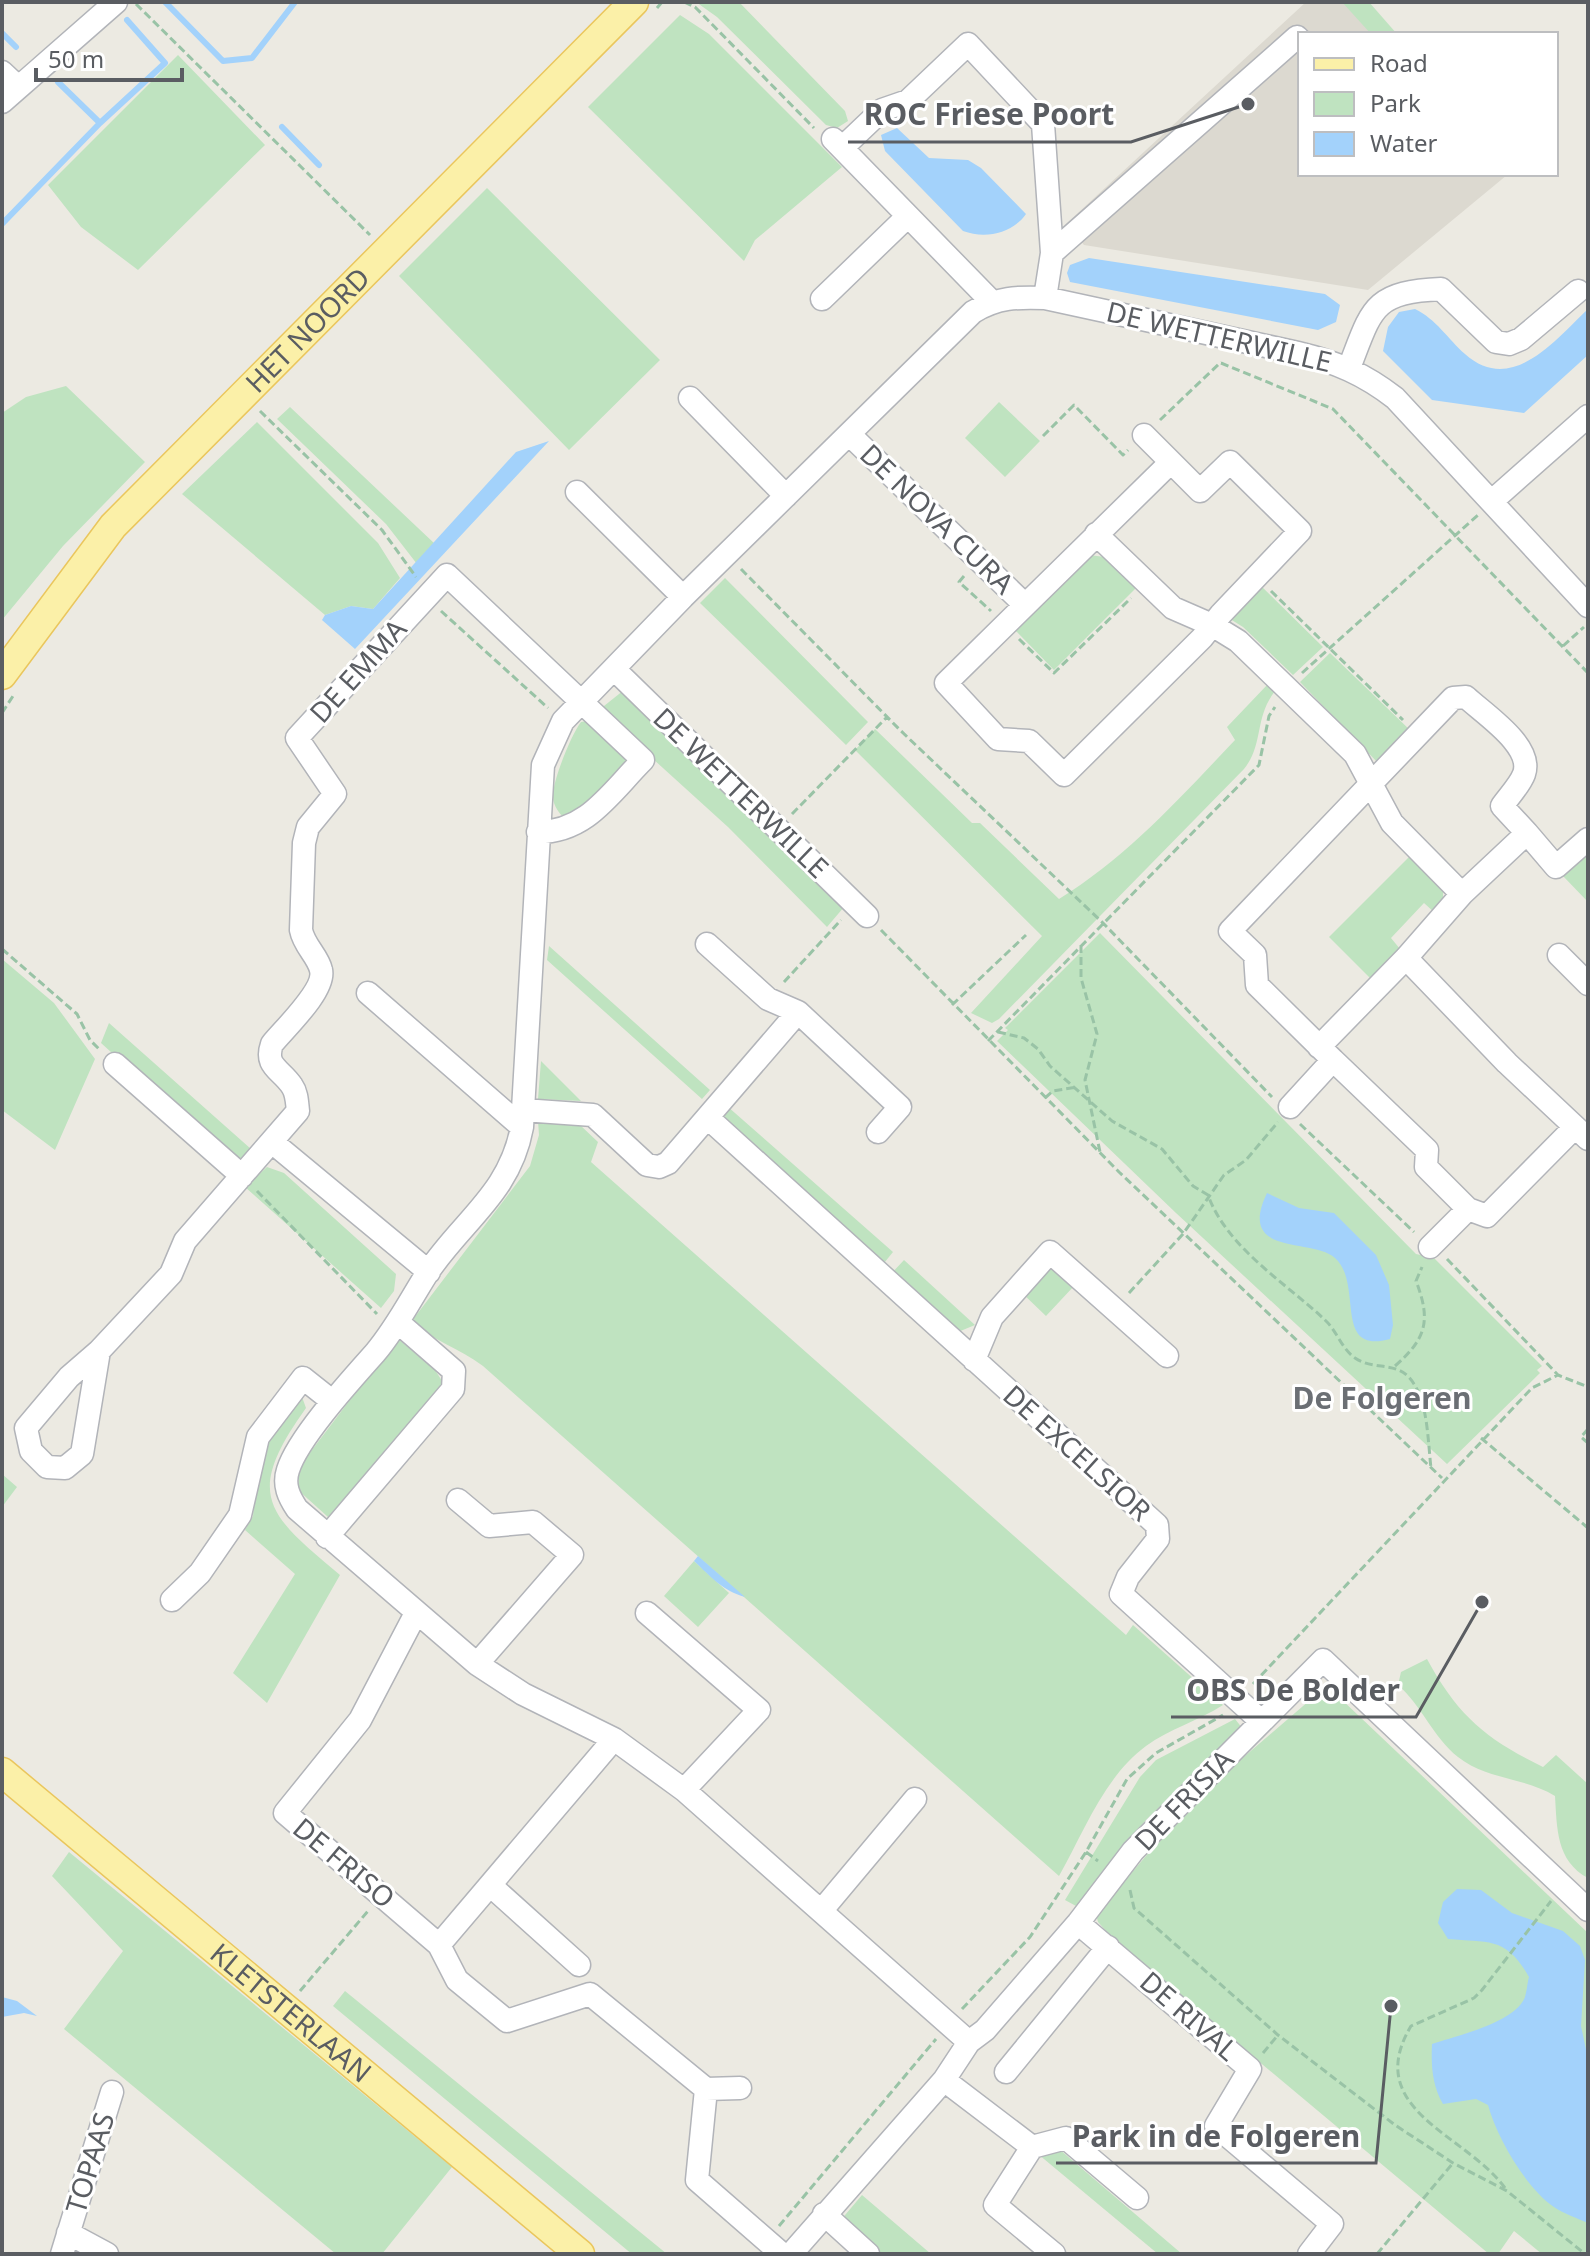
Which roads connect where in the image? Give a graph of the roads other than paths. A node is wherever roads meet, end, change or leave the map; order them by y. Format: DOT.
graph roads {
  1 [pos="116,2"];
  2 [pos="634,2"];
  3 [pos="1298,38"];
  4 [pos="7,87"];
  5 [pos="908,216"];
  6 [pos="1052,253"];
  7 [pos="1578,291"];
  8 [pos="1045,298"];
  9 [pos="822,299"];
  10 [pos="991,301"];
  11 [pos="1349,368"];
  12 [pos="690,398"];
  13 [pos="1588,416"];
  14 [pos="849,434"];
  15 [pos="1144,435"];
  16 [pos="1170,463"];
  17 [pos="577,492"];
  18 [pos="786,496"];
  19 [pos="1492,501"];
  20 [pos="1096,534"];
  21 [pos="683,597"];
  22 [pos="1024,604"];
  23 [pos="1588,606"];
  24 [pos="1212,625"];
  25 [pos="614,669"];
  26 [pos="2,675"];
  27 [pos="584,700"];
  28 [pos="1371,781"];
  29 [pos="538,832"];
  30 [pos="1527,833"];
  31 [pos="1588,839"];
  32 [pos="1462,894"];
  33 [pos="861,910"];
  34 [pos="707,944"];
  35 [pos="1559,955"];
  36 [pos="1406,958"];
  37 [pos="1588,984"];
  38 [pos="368,993"];
  39 [pos="798,1012"];
  40 [pos="1326,1053"];
  41 [pos="115,1064"];
  42 [pos="1288,1109"];
  43 [pos="522,1118"];
  44 [pos="708,1118"];
  45 [pos="878,1132"];
  46 [pos="1581,1133"];
  47 [pos="272,1142"];
  48 [pos="242,1176"];
  49 [pos="1468,1209"];
  50 [pos="1430,1247"];
  51 [pos="429,1272"];
  52 [pos="397,1327"];
  53 [pos="99,1351"];
  54 [pos="1167,1356"];
  55 [pos="974,1360"];
  56 [pos="332,1401"];
  57 [pos="458,1500"];
  58 [pos="327,1537"];
  59 [pos="172,1600"];
  60 [pos="416,1613"];
  61 [pos="647,1613"];
  62 [pos="477,1664"];
  63 [pos="1261,1721"];
  64 [pos="614,1739"];
  65 [pos="2,1772"];
  66 [pos="684,1790"];
  67 [pos="915,1799"];
  68 [pos="490,1885"];
  69 [pos="822,1910"];
  70 [pos="1588,1910"];
  71 [pos="1078,1923"];
  72 [pos="439,1945"];
  73 [pos="1108,1947"];
  74 [pos="579,1965"];
  75 [pos="969,2042"];
  76 [pos="1006,2072"];
  77 [pos="944,2080"];
  78 [pos="740,2088"];
  79 [pos="706,2089"];
  80 [pos="112,2092"];
  81 [pos="1032,2147"];
  82 [pos="1137,2198"];
  83 [pos="824,2214"];
  84 [pos="65,2244"];
  85 [pos="775,2247"];
  86 [pos="107,2254"];
  87 [pos="580,2254"];
  88 [pos="791,2254"];
  89 [pos="868,2254"];
  90 [pos="1054,2254"];
  91 [pos="1309,2254"];
  1 -- 4 [label="street"];
  2 -- 26 [label="main road, HET NOORD"];
  3 -- 6 [label="street"];
  5 -- 6 [label="street"];
  5 -- 9 [label="street"];
  5 -- 10 [label="street"];
  6 -- 8 [label="street"];
  7 -- 11 [label="street"];
  8 -- 10 [label="street, DE WETTERWILLE"];
  8 -- 11 [label="street, DE WETTERWILLE"];
  10 -- 14 [label="street"];
  11 -- 19 [label="street, DE WETTERWILLE"];
  12 -- 18 [label="street"];
  13 -- 19 [label="street"];
  14 -- 18 [label="street"];
  14 -- 22 [label="street, DE NOVA CURA"];
  15 -- 16 [label="street, DE NOVA CURA"];
  16 -- 20 [label="street, DE NOVA CURA"];
  16 -- 24 [label="street, DE NOVA CURA"];
  17 -- 21 [label="street"];
  18 -- 21 [label="street"];
  19 -- 23 [label="street, DE WETTERWILLE"];
  20 -- 22 [label="street, DE NOVA CURA"];
  20 -- 24 [label="street"];
  21 -- 25 [label="street"];
  22 -- 24 [label="street, DE NOVA CURA"];
  24 -- 28 [label="street"];
  25 -- 27 [label="street"];
  25 -- 33 [label="street, DE WETTERWILLE"];
  27 -- 29 [label="street"];
  27 -- 29 [label="street, DE WETTERWILLE"];
  27 -- 47 [label="street, DE EMMA"];
  28 -- 30 [label="street"];
  28 -- 32 [label="street"];
  28 -- 40 [label="street"];
  29 -- 43 [label="street"];
  30 -- 31 [label="street"];
  30 -- 32 [label="street"];
  32 -- 36 [label="street"];
  34 -- 39 [label="street"];
  35 -- 37 [label="street"];
  36 -- 40 [label="street"];
  36 -- 46 [label="street"];
  38 -- 43 [label="street"];
  39 -- 44 [label="street"];
  39 -- 45 [label="street"];
  40 -- 42 [label="street"];
  40 -- 49 [label="street"];
  41 -- 48 [label="street"];
  43 -- 44 [label="street"];
  43 -- 51 [label="street"];
  44 -- 55 [label="street, DE EXCELSIOR"];
  46 -- 49 [label="street"];
  47 -- 48 [label="street, DE EMMA"];
  47 -- 51 [label="street"];
  48 -- 53 [label="street, DE EMMA"];
  49 -- 50 [label="street"];
  51 -- 52 [label="street"];
  52 -- 56 [label="street"];
  52 -- 58 [label="street"];
  53 -- 53 [label="street, DE EMMA"];
  54 -- 55 [label="street"];
  55 -- 63 [label="street, DE EXCELSIOR"];
  56 -- 58 [label="street"];
  56 -- 59 [label="street"];
  57 -- 62 [label="street"];
  58 -- 60 [label="street"];
  60 -- 62 [label="street"];
  60 -- 72 [label="street, DE FRISO"];
  61 -- 66 [label="street"];
  62 -- 64 [label="street"];
  63 -- 70 [label="street, DE FRISIA"];
  63 -- 71 [label="street, DE FRISIA"];
  64 -- 66 [label="street"];
  64 -- 68 [label="street"];
  65 -- 87 [label="main road, KLETSTERLAAN"];
  66 -- 69 [label="street"];
  67 -- 69 [label="street"];
  68 -- 72 [label="street"];
  68 -- 74 [label="street"];
  69 -- 75 [label="street"];
  71 -- 73 [label="street, DE RIVAL"];
  71 -- 75 [label="street, DE FRISIA"];
  72 -- 79 [label="street, DE FRISO"];
  73 -- 76 [label="street"];
  73 -- 91 [label="street, DE RIVAL"];
  75 -- 77 [label="street, DE FRISIA"];
  77 -- 81 [label="street"];
  77 -- 83 [label="street, DE FRISIA"];
  78 -- 79 [label="street"];
  79 -- 85 [label="street"];
  80 -- 84 [label="street, TOPAAS"];
  81 -- 82 [label="street"];
  81 -- 90 [label="street"];
  83 -- 88 [label="street, DE FRISIA"];
  83 -- 89 [label="street"];
  84 -- 86 [label="street, TOPAAS"];
}
